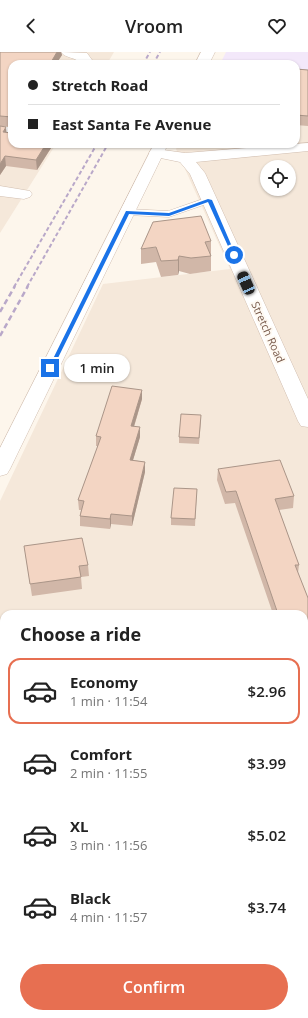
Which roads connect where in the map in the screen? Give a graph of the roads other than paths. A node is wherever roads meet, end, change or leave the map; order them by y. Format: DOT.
graph roads {
  1 [pos="68,52"];
  2 [pos="85,60"];
  3 [pos="159,148"];
  4 [pos="297,148"];
  5 [pos="185,158"];
  6 [pos="0,191"];
  7 [pos="24,194"];
  8 [pos="209,200"];
  9 [pos="127,212"];
  10 [pos="308,421"];
  11 [pos="0,469"];
  1 -- 2 [label="street"];
  3 -- 5 [label="street"];
  3 -- 9 [label="street"];
  4 -- 5 [label="street"];
  5 -- 8 [label="street, Stretch Road"];
  6 -- 7 [label="street"];
  8 -- 9 [label="lane"];
  8 -- 10 [label="street, Stretch Road"];
  9 -- 11 [label="street"];
}
